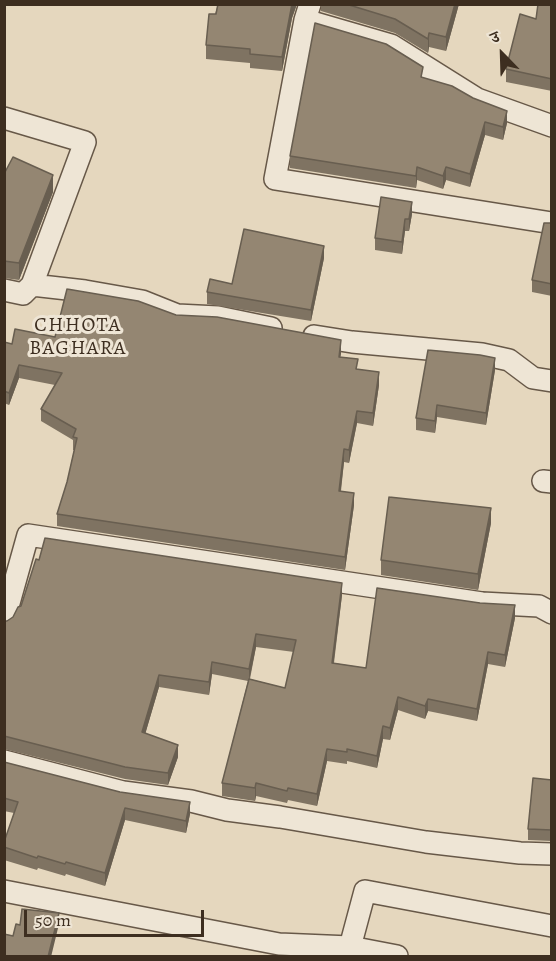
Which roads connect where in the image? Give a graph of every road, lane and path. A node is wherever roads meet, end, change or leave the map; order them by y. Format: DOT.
graph roads {
  1 [pos="307,12"];
  2 [pos="4,118"];
  3 [pos="552,126"];
  4 [pos="552,223"];
  5 [pos="32,285"];
  6 [pos="4,290"];
  7 [pos="552,381"];
  8 [pos="552,613"];
  9 [pos="4,621"];
  10 [pos="4,761"];
  11 [pos="552,854"];
  12 [pos="4,891"];
  13 [pos="552,926"];
  14 [pos="350,947"];
  15 [pos="397,957"];
  1 -- 3 [label="street"];
  1 -- 4 [label="street"];
  2 -- 5 [label="street"];
  5 -- 6 [label="street"];
  5 -- 7 [label="street"];
  8 -- 9 [label="street"];
  10 -- 11 [label="street"];
  12 -- 14 [label="street"];
  13 -- 14 [label="street"];
  14 -- 15 [label="street"];
}
